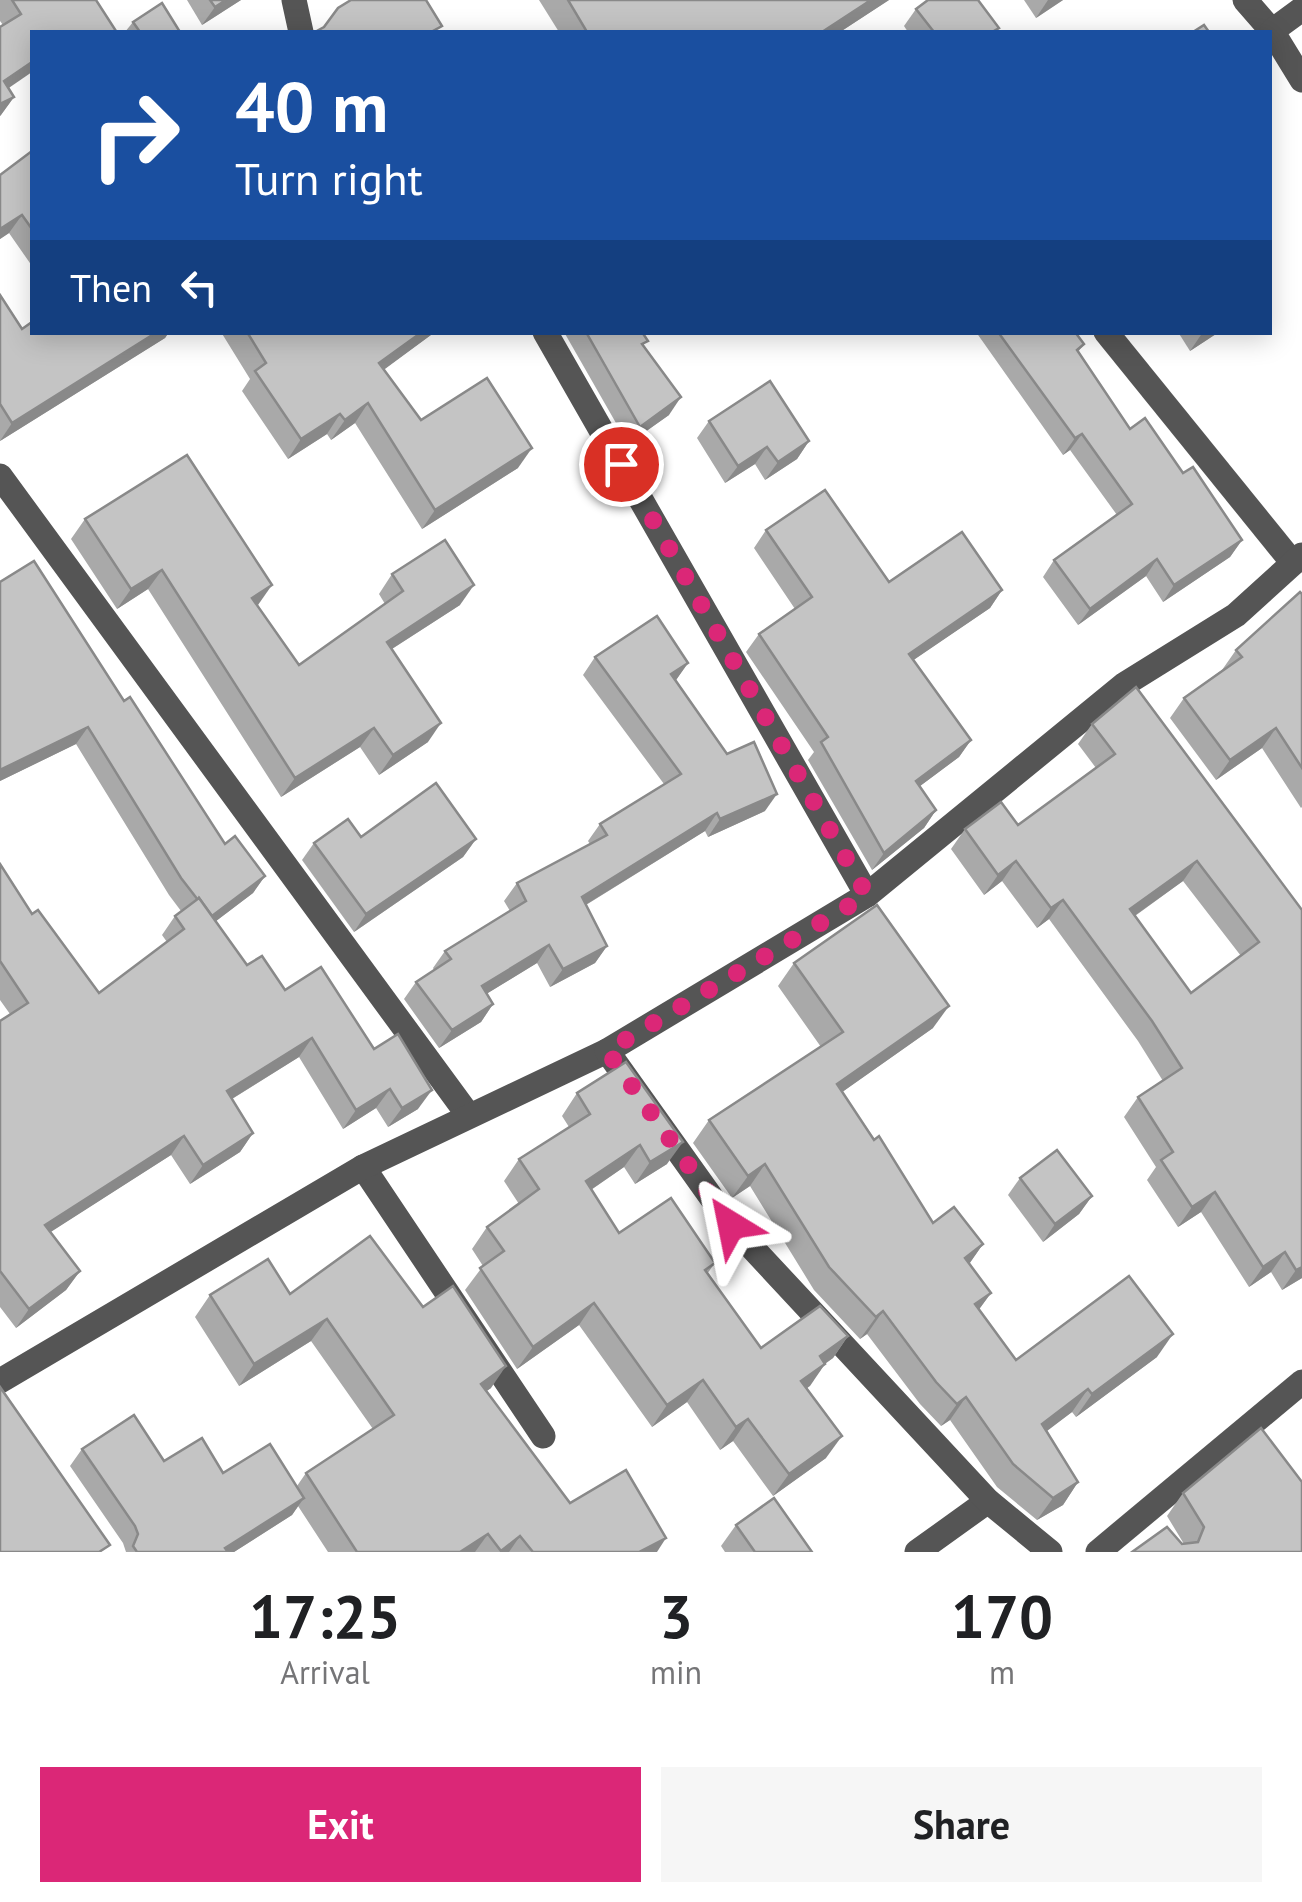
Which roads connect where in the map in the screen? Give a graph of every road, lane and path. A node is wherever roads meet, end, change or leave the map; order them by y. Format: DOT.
graph roads {
  1 [pos="294,0"];
  2 [pos="1245,0"];
  3 [pos="1302,10"];
  4 [pos="301,30"];
  5 [pos="1271,30"];
  6 [pos="1272,31"];
  7 [pos="1302,80"];
  8 [pos="547,335"];
  9 [pos="1109,335"];
  10 [pos="0,476"];
  11 [pos="1297,559"];
  12 [pos="867,895"];
  13 [pos="607,1051"];
  14 [pos="470,1116"];
  15 [pos="364,1167"];
  16 [pos="0,1381"];
  17 [pos="1302,1382"];
  18 [pos="543,1436"];
  19 [pos="988,1501"];
  20 [pos="1148,1515"];
  21 [pos="1164,1540"];
  22 [pos="916,1552"];
  23 [pos="1050,1552"];
  24 [pos="1098,1552"];
  1 -- 4 [label="street"];
  2 -- 5 [label="street"];
  3 -- 6 [label="street"];
  6 -- 7 [label="street"];
  8 -- 12 [label="street"];
  9 -- 11 [label="street"];
  10 -- 14 [label="street"];
  11 -- 12 [label="street"];
  12 -- 13 [label="street"];
  13 -- 14 [label="street"];
  13 -- 19 [label="street"];
  14 -- 15 [label="street"];
  15 -- 16 [label="street"];
  15 -- 18 [label="street"];
  17 -- 20 [label="street"];
  19 -- 22 [label="street"];
  19 -- 23 [label="street"];
  20 -- 21 [label="street"];
  20 -- 24 [label="street"];
}
